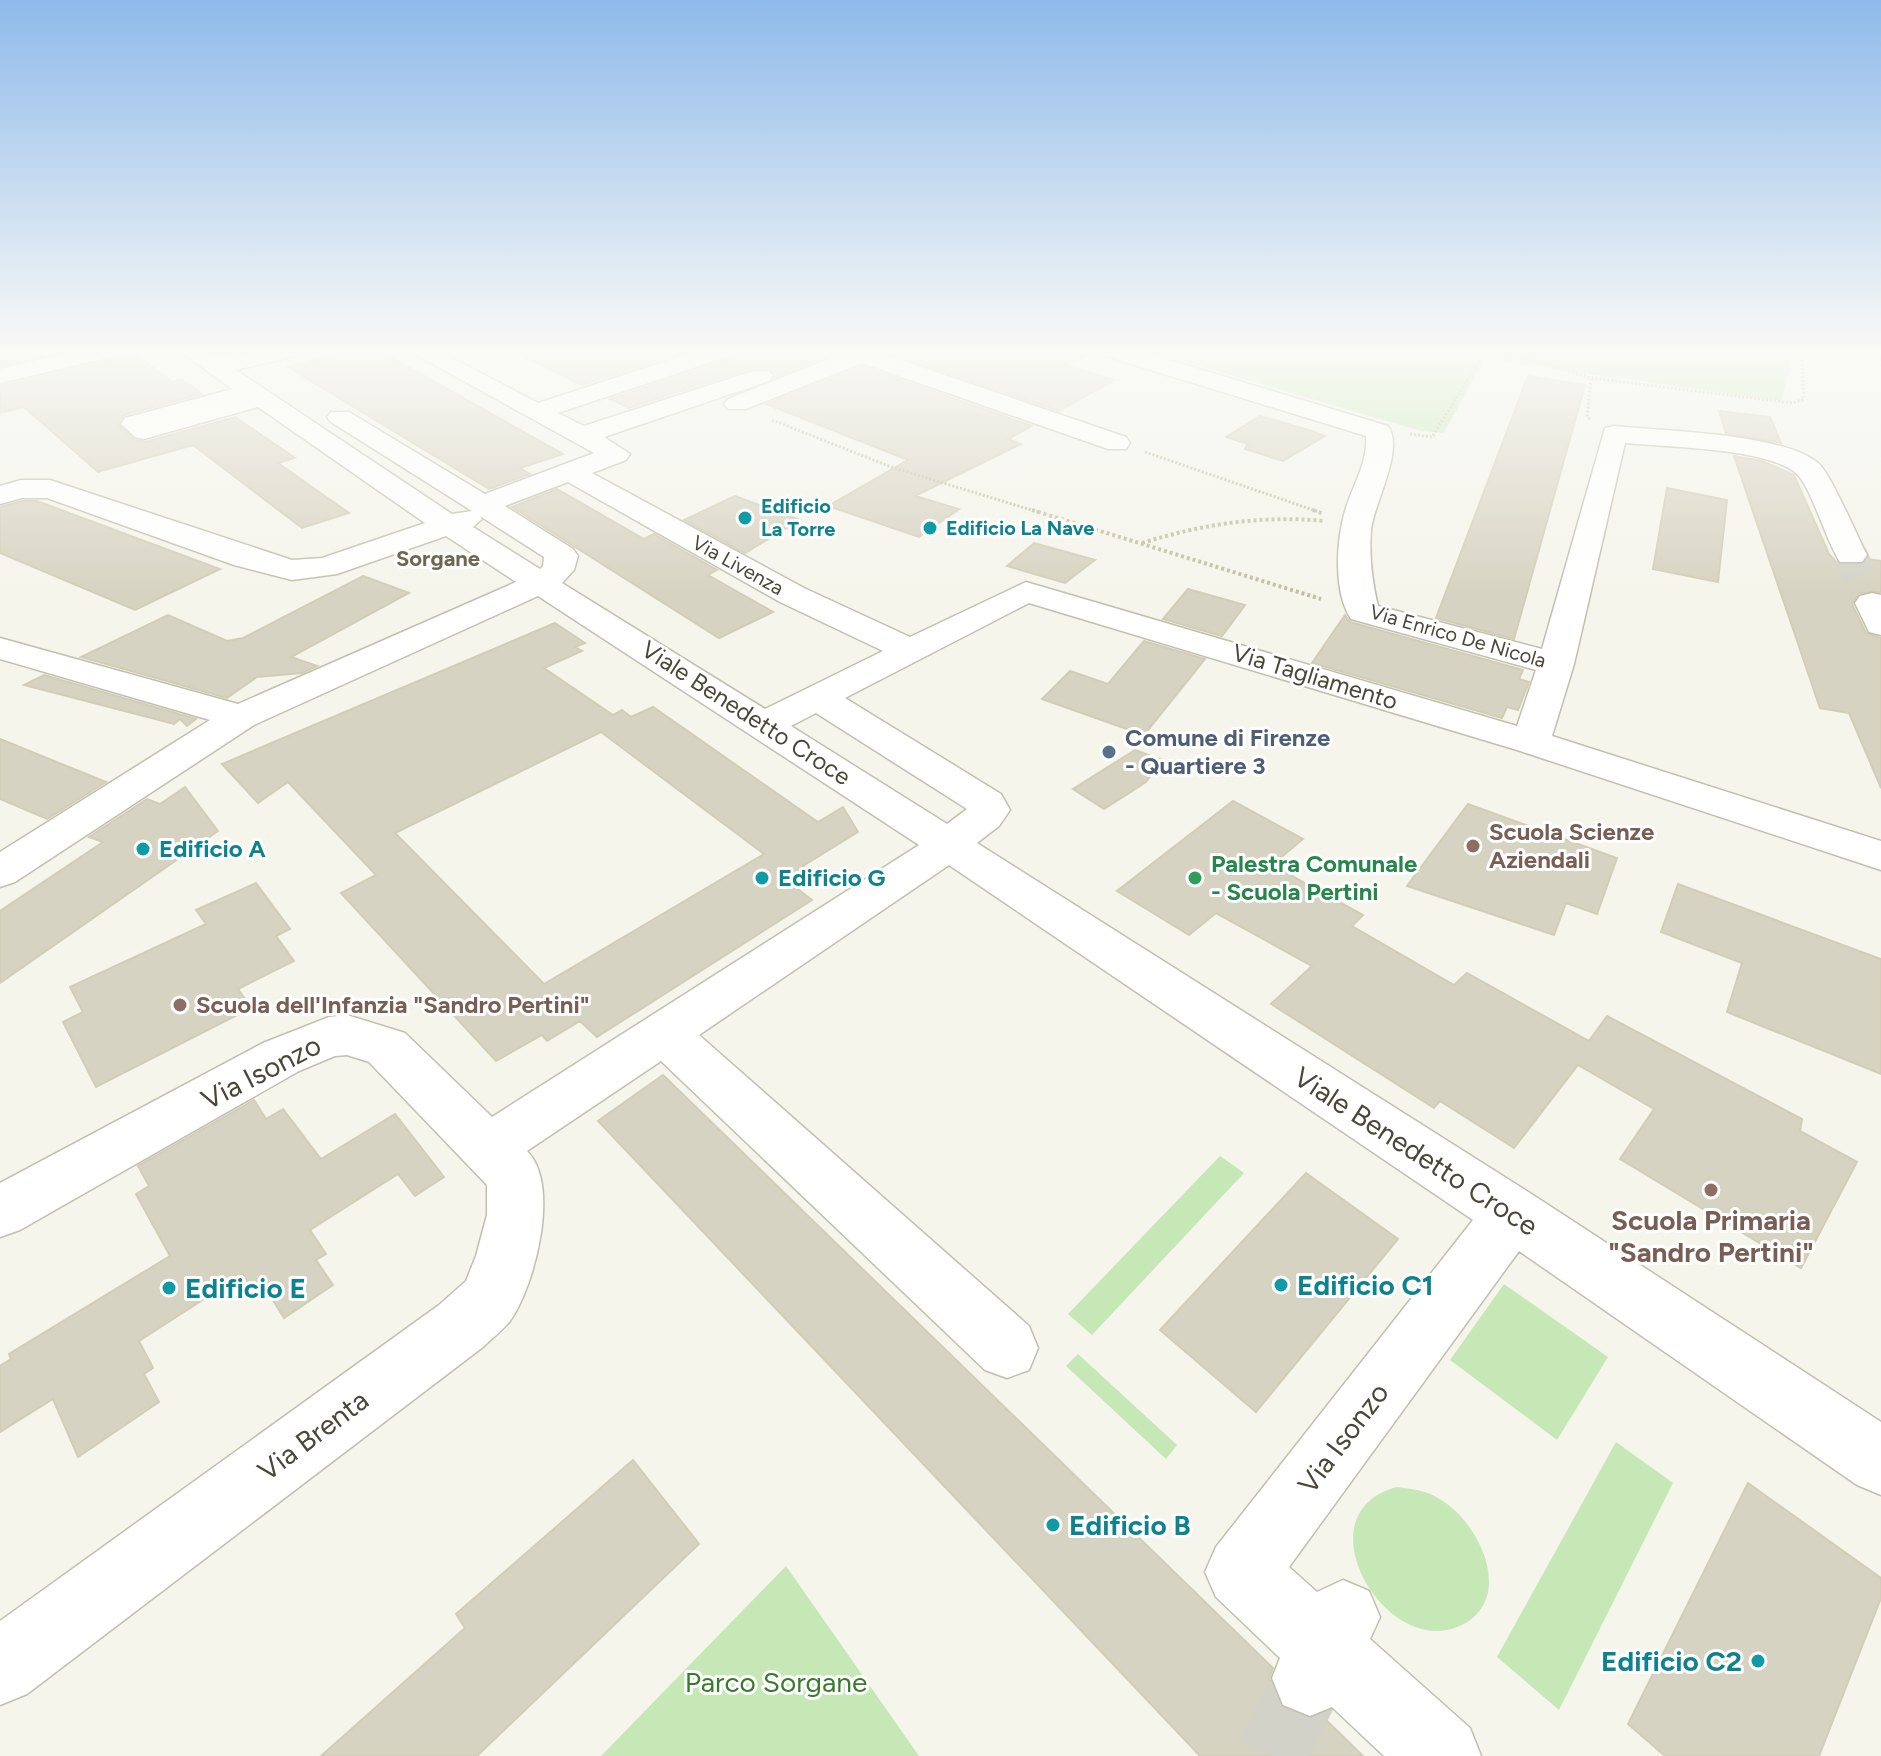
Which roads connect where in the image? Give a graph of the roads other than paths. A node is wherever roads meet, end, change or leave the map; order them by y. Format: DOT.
graph roads {
  1 [pos="310,431"];
  2 [pos="354,431"];
  3 [pos="363,431"];
  4 [pos="572,431"];
  5 [pos="596,431"];
  6 [pos="1084,431"];
  7 [pos="1376,431"];
  8 [pos="581,436"];
  9 [pos="324,440"];
  10 [pos="1117,443"];
  11 [pos="578,476"];
  12 [pos="0,495"];
  13 [pos="486,508"];
  14 [pos="448,525"];
  15 [pos="543,582"];
  16 [pos="1866,588"];
  17 [pos="0,648"];
  18 [pos="911,651"];
  19 [pos="1556,664"];
  20 [pos="819,698"];
  21 [pos="241,717"];
  22 [pos="765,724"];
  23 [pos="1531,742"];
  24 [pos="949,846"];
  25 [pos="1881,856"];
  26 [pos="0,872"];
  27 [pos="665,1034"];
  28 [pos="488,1148"];
  29 [pos="0,1212"];
  30 [pos="1513,1213"];
  31 [pos="1007,1348"];
  32 [pos="1881,1461"];
  33 [pos="0,1667"];
  34 [pos="1442,1756"];
  1 -- 9 [label="street, Viale Benedetto Croce"];
  2 -- 9 [label="street"];
  3 -- 13 [label="street"];
  4 -- 8 [label="street"];
  5 -- 8 [label="street"];
  6 -- 10 [label="street"];
  7 -- 19 [label="street, Via Enrico De Nicola"];
  8 -- 11 [label="street"];
  9 -- 14 [label="street, Viale Benedetto Croce"];
  11 -- 13 [label="street"];
  11 -- 18 [label="street, Via Livenza"];
  12 -- 14 [label="street"];
  13 -- 14 [label="street"];
  13 -- 15 [label="street"];
  14 -- 15 [label="street, Viale Benedetto Croce"];
  15 -- 21 [label="street"];
  15 -- 22 [label="street, Viale Benedetto Croce"];
  16 -- 19 [label="street, Via Enrico De Nicola"];
  17 -- 21 [label="street"];
  18 -- 20 [label="street, Via Tagliamento"];
  18 -- 23 [label="street, Via Tagliamento"];
  19 -- 23 [label="street, Via Enrico De Nicola"];
  20 -- 22 [label="street, Via Tagliamento"];
  20 -- 24 [label="street"];
  21 -- 26 [label="street"];
  22 -- 24 [label="street, Viale Benedetto Croce"];
  23 -- 25 [label="street, Via Tagliamento"];
  24 -- 27 [label="street"];
  24 -- 30 [label="street, Viale Benedetto Croce"];
  27 -- 28 [label="street"];
  27 -- 31 [label="street"];
  28 -- 29 [label="street, Via Isonzo"];
  28 -- 33 [label="street, Via Brenta"];
  30 -- 32 [label="street, Viale Benedetto Croce"];
  30 -- 34 [label="street, Via Isonzo"];
}
